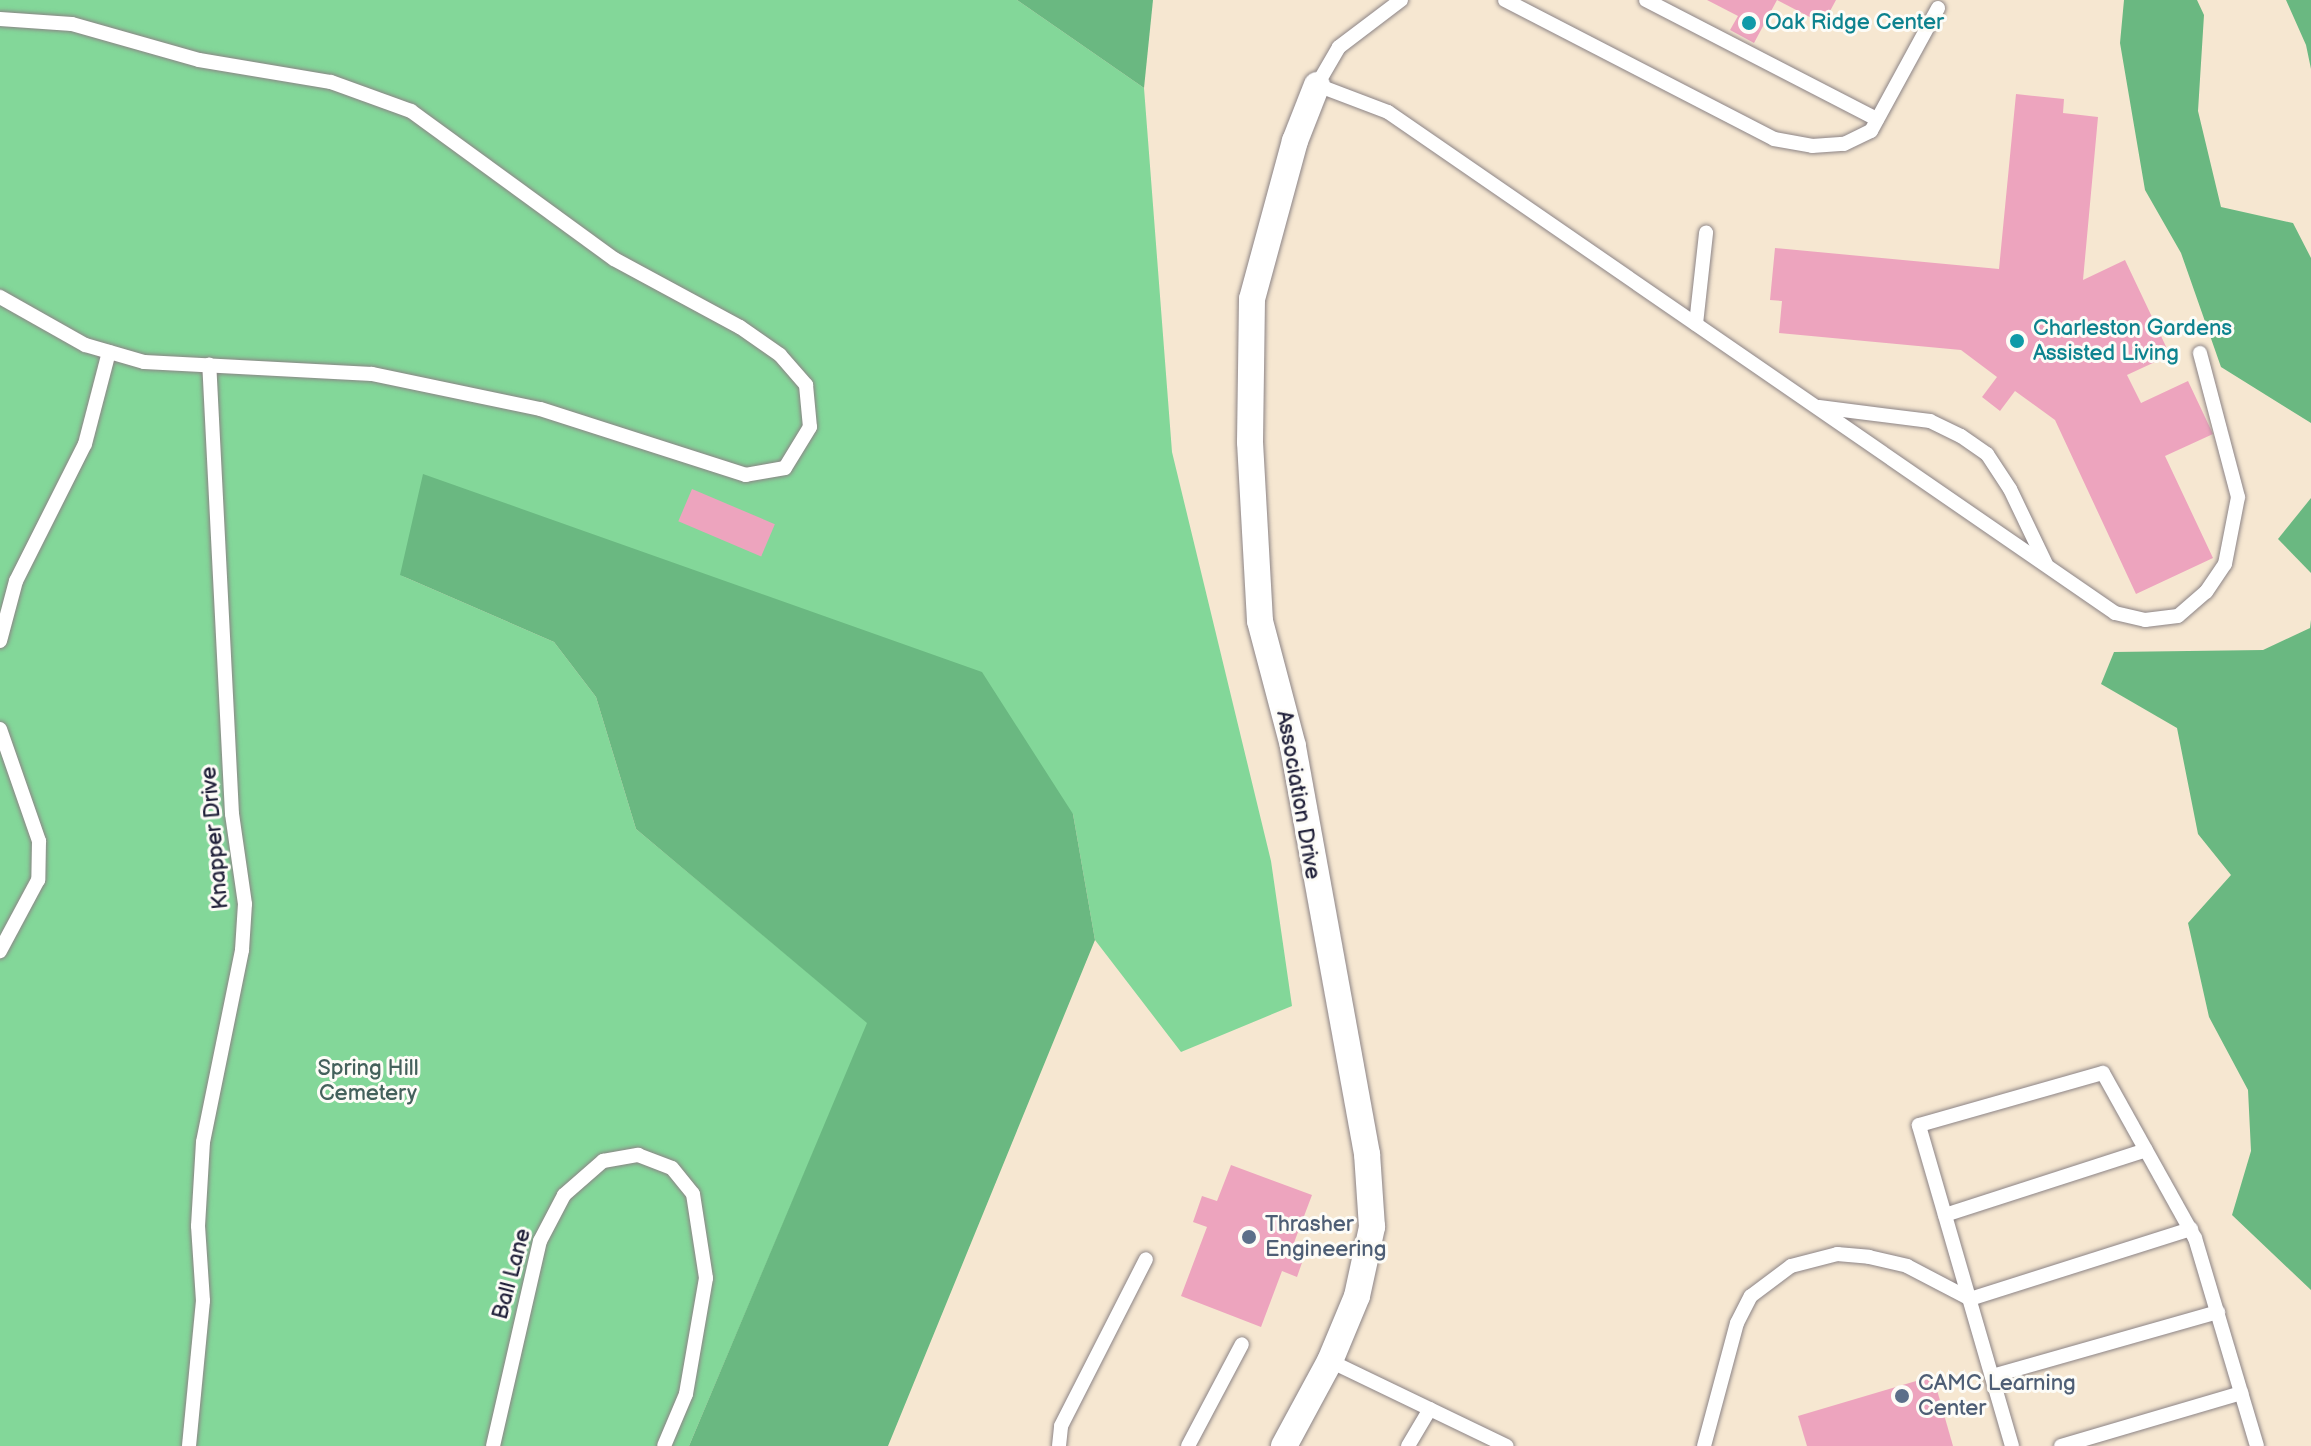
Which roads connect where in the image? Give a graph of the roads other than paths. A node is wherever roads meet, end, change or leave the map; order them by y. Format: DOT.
graph roads {
  1 [pos="1401,0"];
  2 [pos="1505,0"];
  3 [pos="1646,0"];
  4 [pos="1938,8"];
  5 [pos="0,19"];
  6 [pos="1317,85"];
  7 [pos="1877,119"];
  8 [pos="1706,233"];
  9 [pos="0,297"];
  10 [pos="1696,324"];
  11 [pos="109,352"];
  12 [pos="2200,353"];
  13 [pos="209,365"];
  14 [pos="1815,406"];
  15 [pos="2046,565"];
  16 [pos="0,641"];
  17 [pos="0,729"];
  18 [pos="0,951"];
  19 [pos="2146,1150"];
  20 [pos="1945,1215"];
  21 [pos="2191,1229"];
  22 [pos="1146,1259"];
  23 [pos="1970,1299"];
  24 [pos="2218,1312"];
  25 [pos="1242,1344"];
  26 [pos="1330,1361"];
  27 [pos="1992,1376"];
  28 [pos="2241,1393"];
  29 [pos="1430,1409"];
  30 [pos="189,1446"];
  31 [pos="493,1446"];
  32 [pos="664,1446"];
  33 [pos="1059,1446"];
  34 [pos="1188,1446"];
  35 [pos="1284,1446"];
  36 [pos="1408,1446"];
  37 [pos="1507,1446"];
  38 [pos="1704,1446"];
  39 [pos="2012,1446"];
  40 [pos="2061,1446"];
  41 [pos="2257,1446"];
  1 -- 6 [label="lane"];
  2 -- 7 [label="lane"];
  3 -- 7 [label="lane"];
  4 -- 7 [label="lane"];
  5 -- 13 [label="lane"];
  6 -- 10 [label="lane"];
  6 -- 26 [label="street, Association Drive"];
  8 -- 10 [label="lane"];
  9 -- 11 [label="lane"];
  10 -- 14 [label="lane"];
  11 -- 13 [label="lane"];
  11 -- 16 [label="lane"];
  12 -- 15 [label="lane"];
  13 -- 30 [label="lane, Knapper Drive"];
  14 -- 15 [label="lane"];
  14 -- 15 [label="lane"];
  17 -- 18 [label="lane"];
  19 -- 20 [label="lane"];
  19 -- 20 [label="lane"];
  19 -- 21 [label="lane"];
  20 -- 23 [label="lane"];
  21 -- 23 [label="lane"];
  21 -- 24 [label="lane"];
  22 -- 33 [label="lane"];
  23 -- 27 [label="lane"];
  23 -- 38 [label="lane"];
  24 -- 27 [label="lane"];
  24 -- 28 [label="lane"];
  25 -- 34 [label="lane"];
  26 -- 29 [label="lane"];
  26 -- 35 [label="street, Association Drive"];
  27 -- 39 [label="lane"];
  28 -- 40 [label="lane"];
  28 -- 41 [label="lane"];
  29 -- 36 [label="lane"];
  29 -- 37 [label="lane"];
  31 -- 32 [label="lane, Ball Lane"];
}
